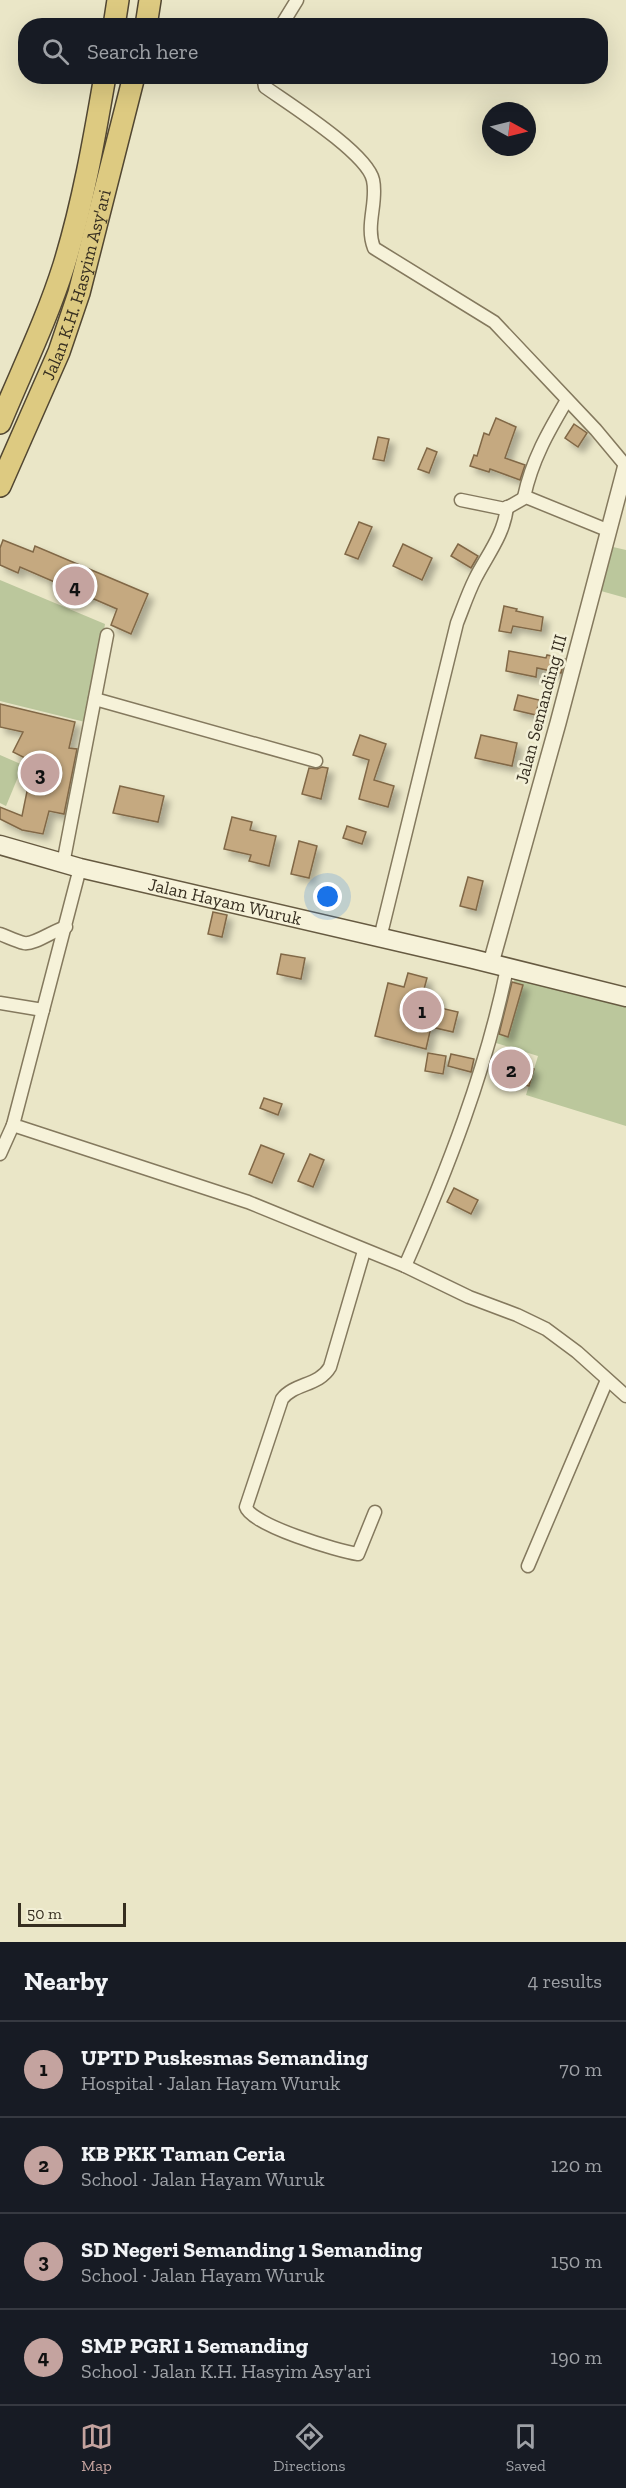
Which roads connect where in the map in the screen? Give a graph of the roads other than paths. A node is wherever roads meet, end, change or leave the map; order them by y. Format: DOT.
graph roads {
  1 [pos="118,0"];
  2 [pos="150,0"];
  3 [pos="297,0"];
  4 [pos="115,18"];
  5 [pos="147,18"];
  6 [pos="286,18"];
  7 [pos="104,84"];
  8 [pos="133,84"];
  9 [pos="264,84"];
  10 [pos="567,400"];
  11 [pos="0,423"];
  12 [pos="626,466"];
  13 [pos="0,486"];
  14 [pos="524,497"];
  15 [pos="461,500"];
  16 [pos="507,507"];
  17 [pos="607,531"];
  18 [pos="107,635"];
  19 [pos="95,699"];
  20 [pos="316,760"];
  21 [pos="0,845"];
  22 [pos="72,866"];
  23 [pos="66,927"];
  24 [pos="0,934"];
  25 [pos="380,938"];
  26 [pos="499,966"];
  27 [pos="626,997"];
  28 [pos="0,1003"];
  29 [pos="43,1010"];
  30 [pos="13,1125"];
  31 [pos="0,1154"];
  32 [pos="364,1251"];
  33 [pos="405,1266"];
  34 [pos="607,1380"];
  35 [pos="626,1396"];
  36 [pos="375,1512"];
  37 [pos="528,1566"];
  1 -- 4 [label="highway"];
  2 -- 5 [label="highway"];
  3 -- 6 [label="street"];
  7 -- 11 [label="highway, Jalan K.H. Hasyim Asy'ari"];
  8 -- 13 [label="highway, Jalan K.H. Hasyim Asy'ari"];
  9 -- 10 [label="street"];
  10 -- 12 [label="street"];
  10 -- 14 [label="street"];
  12 -- 17 [label="street, Jalan Semanding III"];
  14 -- 16 [label="street"];
  14 -- 17 [label="street"];
  15 -- 16 [label="street"];
  16 -- 25 [label="street"];
  17 -- 26 [label="street, Jalan Semanding III"];
  18 -- 19 [label="street"];
  19 -- 20 [label="street"];
  19 -- 22 [label="street"];
  21 -- 22 [label="main road, Jalan Hayam Wuruk"];
  22 -- 23 [label="street"];
  22 -- 25 [label="main road, Jalan Hayam Wuruk"];
  23 -- 24 [label="street"];
  23 -- 29 [label="street"];
  25 -- 26 [label="main road, Jalan Hayam Wuruk"];
  26 -- 27 [label="main road, Jalan Hayam Wuruk"];
  26 -- 33 [label="street"];
  28 -- 29 [label="street"];
  29 -- 30 [label="street"];
  30 -- 31 [label="street"];
  30 -- 32 [label="street"];
  32 -- 33 [label="street"];
  32 -- 36 [label="street"];
  33 -- 34 [label="street"];
  34 -- 35 [label="street"];
  34 -- 37 [label="street"];
}
